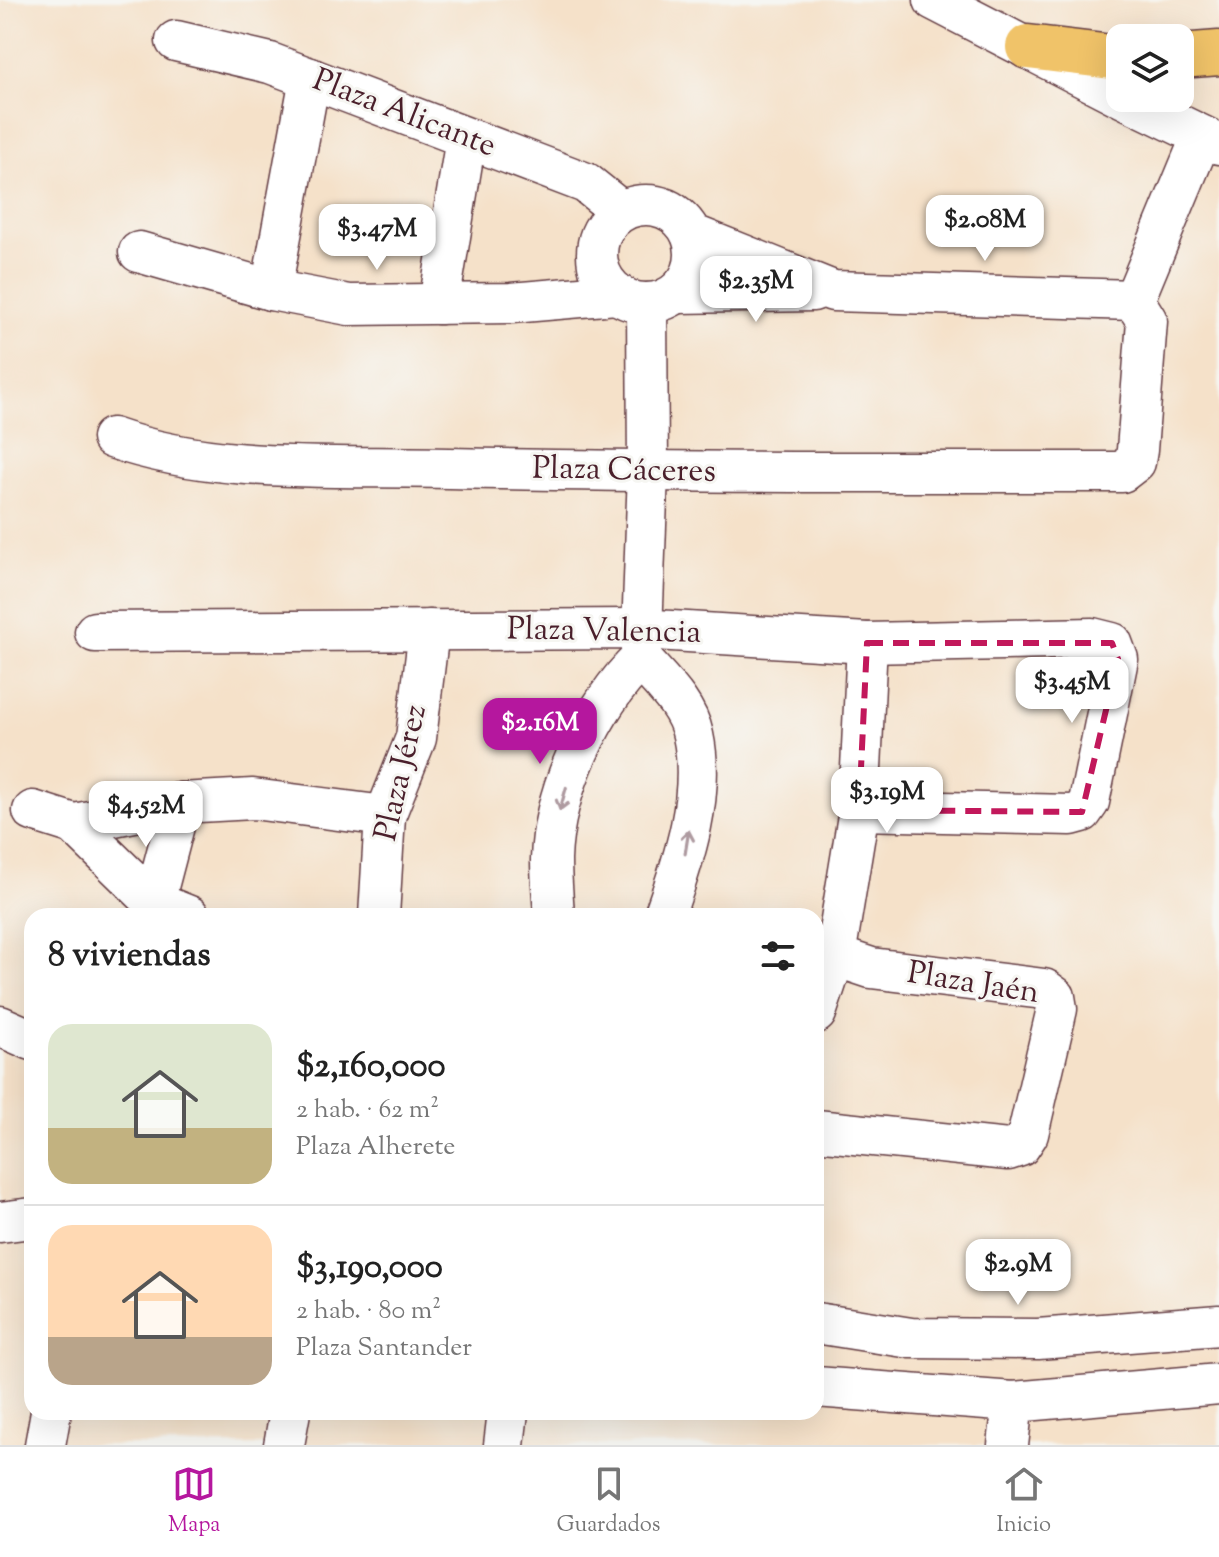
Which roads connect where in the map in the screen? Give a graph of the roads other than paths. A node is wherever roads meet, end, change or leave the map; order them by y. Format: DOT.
graph roads {
  1 [pos="934,0"];
  2 [pos="176,41"];
  3 [pos="1028,47"];
  4 [pos="1219,53"];
  5 [pos="1194,55"];
  6 [pos="1106,56"];
  7 [pos="310,78"];
  8 [pos="1106,88"];
  9 [pos="1153,112"];
  10 [pos="466,138"];
  11 [pos="1211,140"];
  12 [pos="621,211"];
  13 [pos="691,234"];
  14 [pos="139,252"];
  15 [pos="271,290"];
  16 [pos="833,291"];
  17 [pos="647,297"];
  18 [pos="1134,300"];
  19 [pos="439,304"];
  20 [pos="112,438"];
  21 [pos="648,472"];
  22 [pos="429,630"];
  23 [pos="95,632"];
  24 [pos="867,643"];
  25 [pos="640,644"];
  26 [pos="180,803"];
  27 [pos="859,810"];
  28 [pos="33,811"];
  29 [pos="385,816"];
  30 [pos="74,824"];
  31 [pos="171,908"];
  32 [pos="172,908"];
  33 [pos="379,908"];
  34 [pos="554,908"];
  35 [pos="667,908"];
  36 [pos="835,956"];
  37 [pos="824,989"];
  38 [pos="0,1026"];
  39 [pos="24,1036"];
  40 [pos="824,1131"];
  41 [pos="24,1219"];
  42 [pos="0,1222"];
  43 [pos="824,1324"];
  44 [pos="1219,1325"];
  45 [pos="1219,1384"];
  46 [pos="824,1388"];
  47 [pos="1013,1402"];
  48 [pos="50,1420"];
  49 [pos="289,1420"];
  50 [pos="507,1420"];
  51 [pos="45,1445"];
  52 [pos="284,1445"];
  53 [pos="504,1445"];
  54 [pos="1008,1445"];
  1 -- 3 [label="street"];
  2 -- 7 [label="street, Plaza Alicante"];
  3 -- 6 [label="highway"];
  3 -- 8 [label="street"];
  4 -- 5 [label="highway"];
  7 -- 10 [label="street, Plaza Alicante"];
  7 -- 15 [label="street"];
  9 -- 11 [label="street"];
  10 -- 12 [label="street, Plaza Alicante"];
  10 -- 19 [label="street"];
  11 -- 18 [label="street"];
  12 -- 13 [label="street"];
  12 -- 17 [label="street"];
  13 -- 16 [label="street"];
  13 -- 17 [label="street"];
  14 -- 15 [label="street"];
  15 -- 19 [label="street"];
  16 -- 17 [label="street"];
  16 -- 18 [label="street"];
  17 -- 19 [label="street"];
  17 -- 21 [label="street"];
  18 -- 21 [label="street, Plaza Cáceres"];
  20 -- 21 [label="street, Plaza Cáceres"];
  21 -- 25 [label="street"];
  22 -- 23 [label="street, Plaza Valencia"];
  22 -- 25 [label="street, Plaza Valencia"];
  22 -- 29 [label="street, Plaza Jérez"];
  24 -- 25 [label="street, Plaza Valencia"];
  24 -- 27 [label="street"];
  24 -- 27 [label="street, Plaza Valencia"];
  25 -- 34 [label="street, one-way"];
  35 -- 25 [label="street, one-way"];
  26 -- 29 [label="street"];
  26 -- 30 [label="street"];
  26 -- 32 [label="street"];
  27 -- 36 [label="street"];
  28 -- 30 [label="street"];
  29 -- 33 [label="street, Plaza Jérez"];
  30 -- 31 [label="street"];
  36 -- 37 [label="street"];
  36 -- 40 [label="street, Plaza Jaén"];
  38 -- 39 [label="street"];
  41 -- 42 [label="street"];
  43 -- 44 [label="street"];
  45 -- 47 [label="street"];
  46 -- 47 [label="street"];
  47 -- 54 [label="street"];
  48 -- 51 [label="street"];
  49 -- 52 [label="street"];
  50 -- 53 [label="street"];
}
